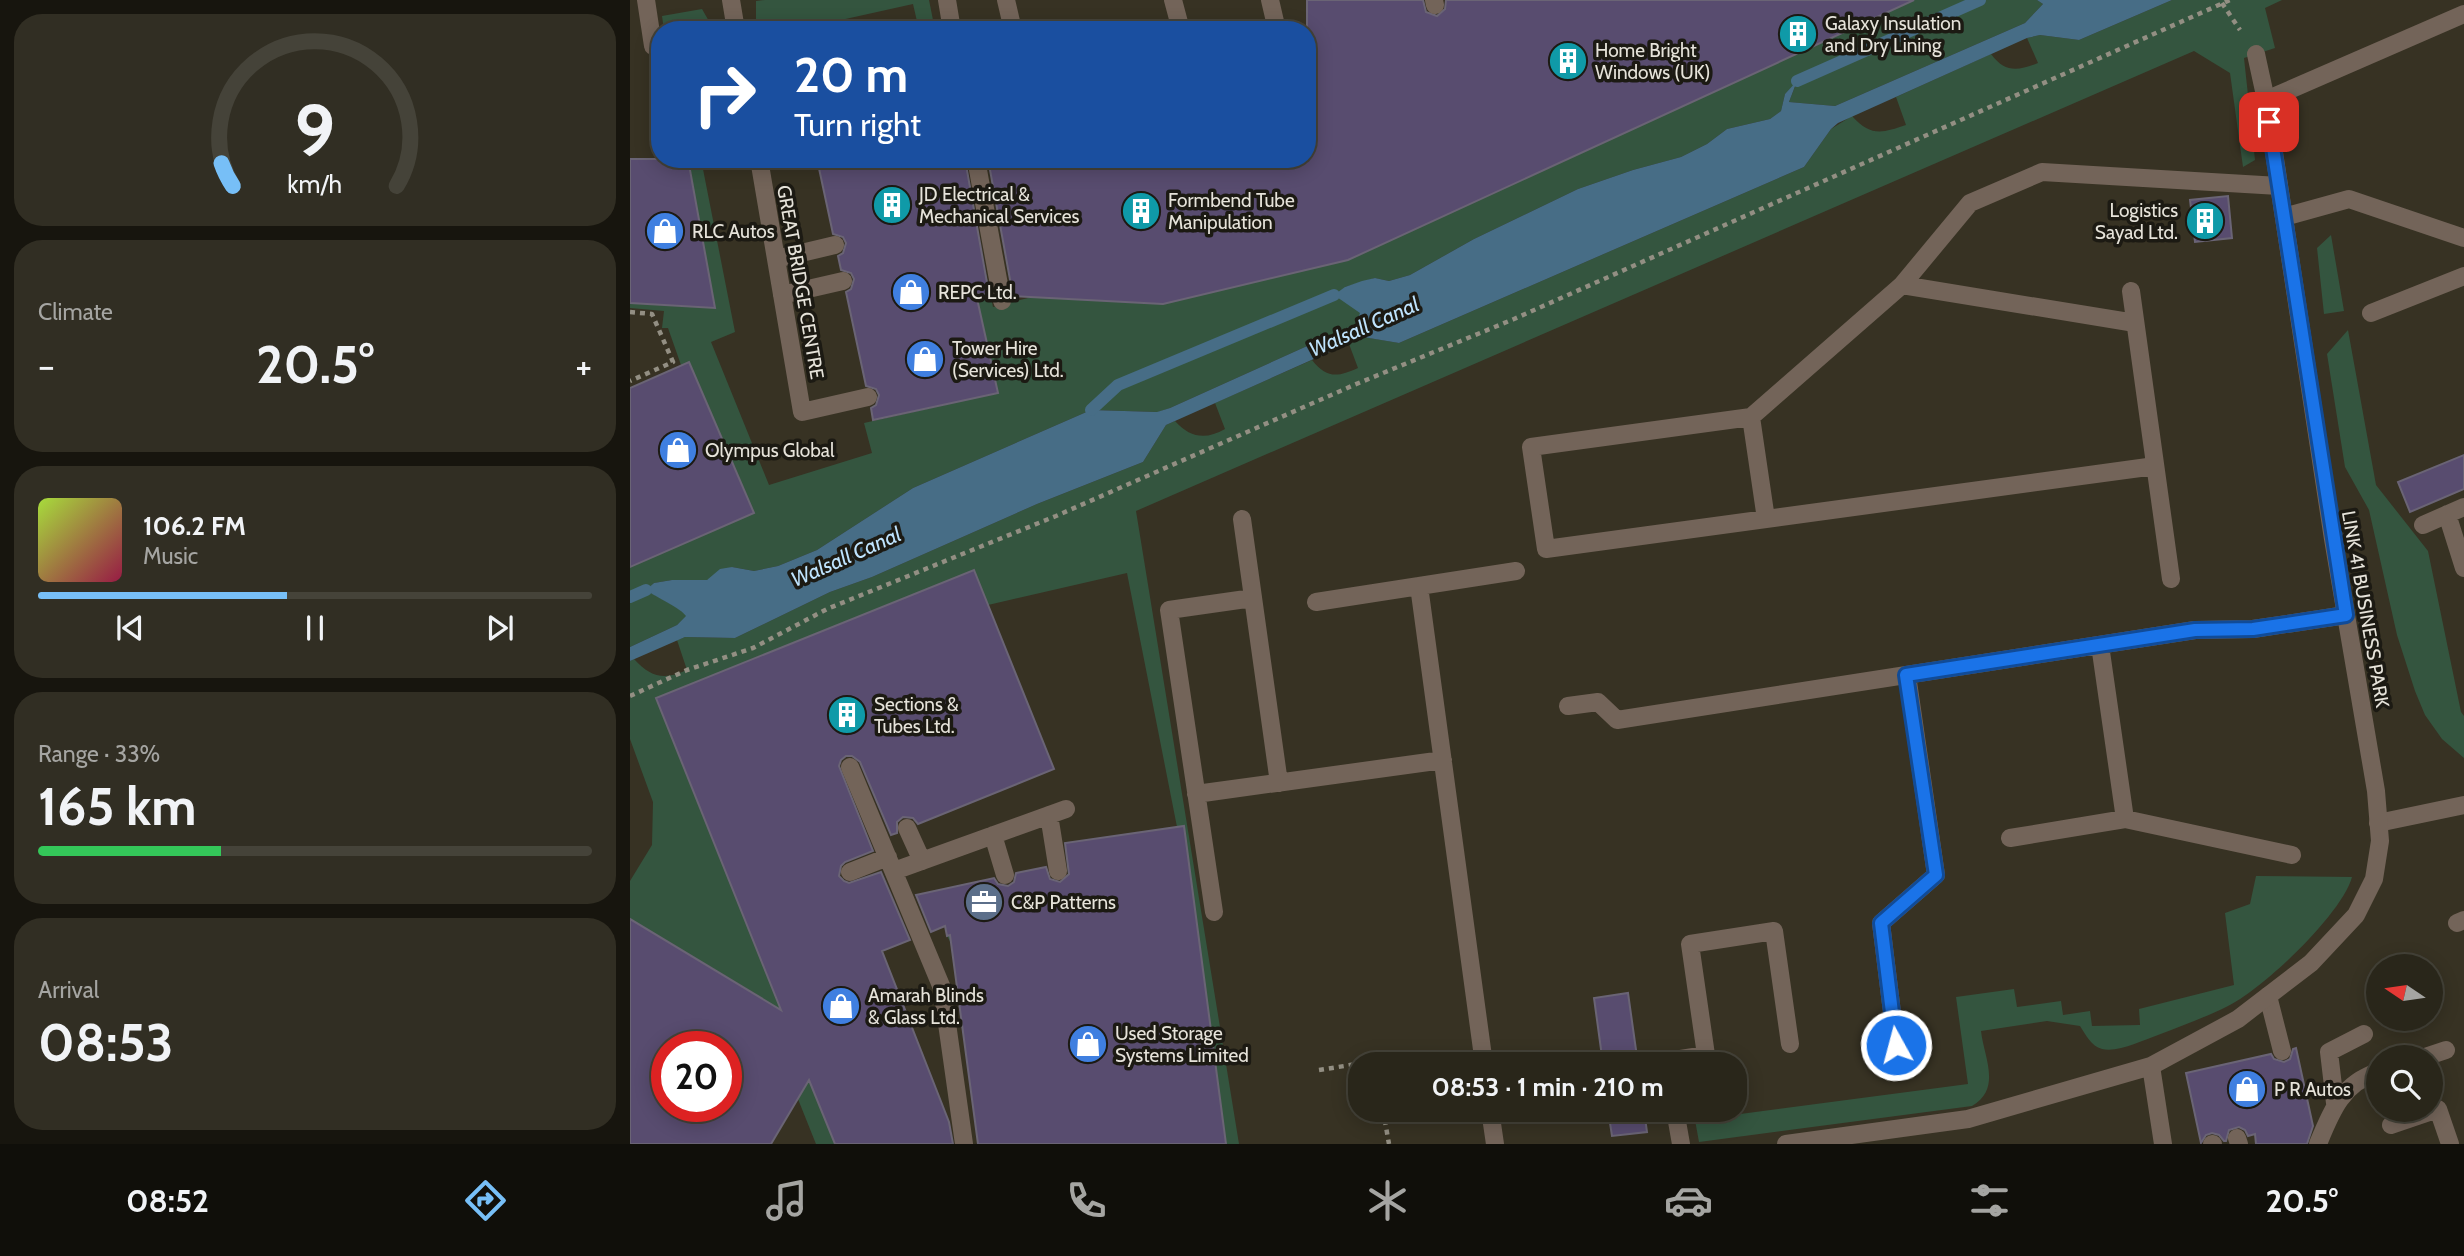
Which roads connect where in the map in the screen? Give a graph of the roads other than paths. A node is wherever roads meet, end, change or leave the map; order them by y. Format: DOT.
graph roads {
  1 [pos="646,0"];
  2 [pos="731,0"];
  3 [pos="947,0"];
  4 [pos="1006,0"];
  5 [pos="1173,0"];
  6 [pos="1270,0"];
  7 [pos="2464,14"];
  8 [pos="734,21"];
  9 [pos="950,21"];
  10 [pos="1011,21"];
  11 [pos="1179,21"];
  12 [pos="1275,21"];
  13 [pos="651,33"];
  14 [pos="2256,54"];
  15 [pos="2266,100"];
  16 [pos="761,168"];
  17 [pos="978,168"];
  18 [pos="2279,186"];
  19 [pos="2284,217"];
  20 [pos="2464,238"];
  21 [pos="835,245"];
  22 [pos="776,259"];
  23 [pos="2464,276"];
  24 [pos="844,281"];
  25 [pos="1902,285"];
  26 [pos="2131,291"];
  27 [pos="782,295"];
  28 [pos="1002,301"];
  29 [pos="2371,313"];
  30 [pos="2136,323"];
  31 [pos="868,397"];
  32 [pos="1751,416"];
  33 [pos="2155,466"];
  34 [pos="2456,511"];
  35 [pos="1242,519"];
  36 [pos="1766,519"];
  37 [pos="2423,525"];
  38 [pos="2464,568"];
  39 [pos="1516,571"];
  40 [pos="2171,579"];
  41 [pos="1419,586"];
  42 [pos="1253,598"];
  43 [pos="1316,602"];
  44 [pos="2346,615"];
  45 [pos="2100,645"];
  46 [pos="1906,675"];
  47 [pos="1568,706"];
  48 [pos="1443,761"];
  49 [pos="850,767"];
  50 [pos="1279,783"];
  51 [pos="1196,794"];
  52 [pos="2464,804"];
  53 [pos="1066,808"];
  54 [pos="1049,815"];
  55 [pos="2125,819"];
  56 [pos="2378,823"];
  57 [pos="907,828"];
  58 [pos="993,835"];
  59 [pos="2010,838"];
  60 [pos="2292,855"];
  61 [pos="922,861"];
  62 [pos="891,864"];
  63 [pos="1058,871"];
  64 [pos="849,872"];
  65 [pos="1005,875"];
  66 [pos="1214,912"];
  67 [pos="2268,996"];
  68 [pos="2364,1034"];
  69 [pos="1790,1044"];
  70 [pos="2282,1051"];
  71 [pos="2446,1051"];
  72 [pos="1482,1052"];
  73 [pos="1706,1052"];
  74 [pos="2443,1052"];
  75 [pos="2151,1066"];
  76 [pos="1899,1069"];
  77 [pos="2366,1076"];
  78 [pos="2335,1103"];
  79 [pos="1492,1122"];
  80 [pos="1677,1122"];
  81 [pos="2391,1125"];
  82 [pos="964,1144"];
  83 [pos="1495,1144"];
  84 [pos="1681,1144"];
  85 [pos="1786,1144"];
  86 [pos="2163,1144"];
  87 [pos="2318,1144"];
  88 [pos="2450,1144"];
  1 -- 13 [label="street"];
  2 -- 8 [label="street"];
  3 -- 9 [label="street"];
  4 -- 10 [label="street"];
  5 -- 11 [label="street"];
  6 -- 12 [label="street"];
  7 -- 15 [label="street"];
  14 -- 15 [label="street, LINK 41 BUSINESS PARK"];
  15 -- 18 [label="street, LINK 41 BUSINESS PARK"];
  16 -- 22 [label="street, GREAT BRIDGE CENTRE"];
  17 -- 28 [label="street"];
  18 -- 19 [label="street, LINK 41 BUSINESS PARK"];
  18 -- 25 [label="street"];
  19 -- 20 [label="street"];
  19 -- 44 [label="street, LINK 41 BUSINESS PARK"];
  21 -- 22 [label="street"];
  22 -- 27 [label="street, GREAT BRIDGE CENTRE"];
  23 -- 29 [label="street"];
  24 -- 27 [label="street"];
  25 -- 30 [label="street"];
  25 -- 32 [label="street"];
  26 -- 30 [label="street"];
  27 -- 31 [label="street, GREAT BRIDGE CENTRE"];
  30 -- 33 [label="street"];
  32 -- 36 [label="street"];
  32 -- 36 [label="street"];
  33 -- 36 [label="street"];
  33 -- 40 [label="street"];
  34 -- 37 [label="street"];
  34 -- 38 [label="street"];
  35 -- 42 [label="street"];
  39 -- 41 [label="street"];
  41 -- 43 [label="street"];
  41 -- 48 [label="street"];
  42 -- 50 [label="street"];
  42 -- 51 [label="street"];
  44 -- 45 [label="street"];
  44 -- 56 [label="street, LINK 41 BUSINESS PARK"];
  45 -- 46 [label="street"];
  45 -- 55 [label="street"];
  46 -- 47 [label="street"];
  46 -- 76 [label="street"];
  48 -- 50 [label="street"];
  48 -- 72 [label="street"];
  49 -- 62 [label="street"];
  50 -- 51 [label="street"];
  51 -- 66 [label="street"];
  52 -- 56 [label="street"];
  53 -- 54 [label="street"];
  54 -- 58 [label="street"];
  54 -- 63 [label="street"];
  55 -- 59 [label="street"];
  55 -- 60 [label="street"];
  56 -- 67 [label="street, LINK 41 BUSINESS PARK"];
  57 -- 61 [label="street"];
  58 -- 61 [label="street"];
  58 -- 65 [label="street"];
  61 -- 62 [label="street"];
  62 -- 64 [label="street"];
  62 -- 82 [label="street"];
  67 -- 70 [label="street"];
  67 -- 75 [label="street, LINK 41 BUSINESS PARK"];
  68 -- 78 [label="street"];
  69 -- 73 [label="street"];
  71 -- 74 [label="street"];
  75 -- 85 [label="street, LINK 41 BUSINESS PARK"];
  75 -- 86 [label="street"];
  77 -- 78 [label="street"];
  78 -- 87 [label="street"];
  79 -- 83 [label="street"];
  80 -- 84 [label="street"];
  81 -- 88 [label="street"];
}
